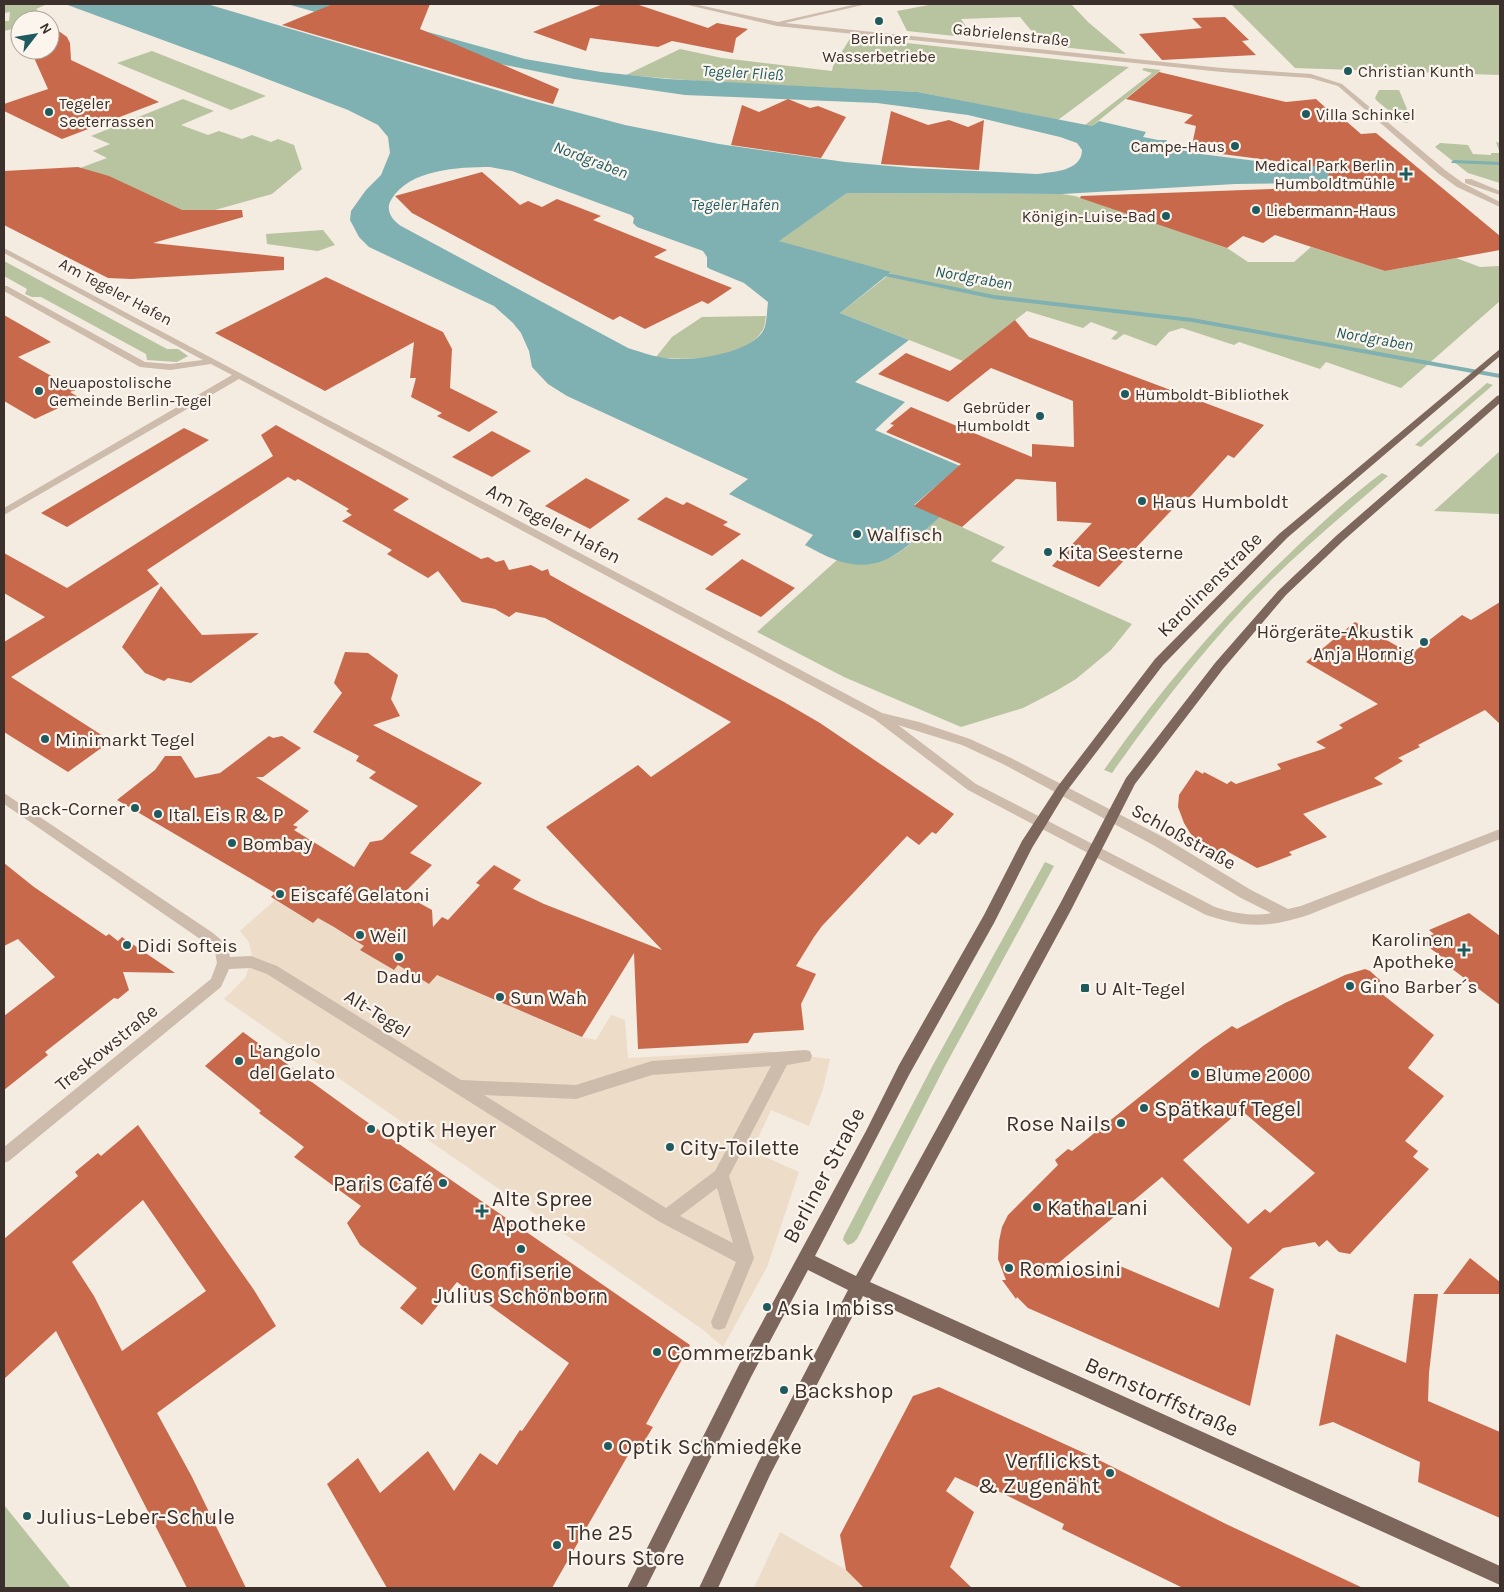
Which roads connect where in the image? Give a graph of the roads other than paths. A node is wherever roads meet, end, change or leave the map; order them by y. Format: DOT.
graph roads {
  1 [pos="688,4"];
  2 [pos="864,4"];
  3 [pos="776,24"];
  4 [pos="1442,172"];
  5 [pos="1500,193"];
  6 [pos="1500,205"];
  7 [pos="4,250"];
  8 [pos="4,288"];
  9 [pos="1500,352"];
  10 [pos="214,361"];
  11 [pos="238,376"];
  12 [pos="1500,398"];
  13 [pos="4,512"];
  14 [pos="878,716"];
  15 [pos="1062,789"];
  16 [pos="4,798"];
  17 [pos="1111,816"];
  18 [pos="1040,823"];
  19 [pos="1500,834"];
  20 [pos="1094,850"];
  21 [pos="1288,915"];
  22 [pos="224,963"];
  23 [pos="805,1056"];
  24 [pos="782,1059"];
  25 [pos="458,1087"];
  26 [pos="4,1156"];
  27 [pos="721,1176"];
  28 [pos="666,1217"];
  29 [pos="746,1258"];
  30 [pos="805,1260"];
  31 [pos="859,1286"];
  32 [pos="720,1322"];
  33 [pos="1500,1576"];
  34 [pos="636,1588"];
  35 [pos="708,1588"];
  1 -- 3 [label="street, Gabrielenstraße"];
  2 -- 3 [label="street"];
  3 -- 4 [label="street, Gabrielenstraße"];
  4 -- 5 [label="street"];
  4 -- 6 [label="street"];
  7 -- 10 [label="street, Am Tegeler Hafen"];
  8 -- 10 [label="street"];
  9 -- 15 [label="main road, Karolinenstraße"];
  10 -- 11 [label="street, Am Tegeler Hafen"];
  11 -- 13 [label="street"];
  11 -- 14 [label="street, Am Tegeler Hafen"];
  12 -- 17 [label="main road"];
  14 -- 15 [label="street, Am Tegeler Hafen"];
  14 -- 18 [label="street, Am Tegeler Hafen"];
  15 -- 17 [label="street, Schloßstraße"];
  15 -- 18 [label="main road, Berliner Straße"];
  16 -- 22 [label="street"];
  17 -- 20 [label="main road"];
  17 -- 21 [label="street, Schloßstraße"];
  18 -- 20 [label="street, Am Tegeler Hafen"];
  18 -- 30 [label="main road, Berliner Straße"];
  19 -- 21 [label="street"];
  20 -- 21 [label="street"];
  20 -- 31 [label="main road"];
  22 -- 25 [label="street, Alt-Tegel"];
  22 -- 26 [label="street, Treskowstraße"];
  23 -- 24 [label="street"];
  24 -- 25 [label="street"];
  24 -- 27 [label="street"];
  25 -- 28 [label="street, Alt-Tegel"];
  27 -- 28 [label="street"];
  27 -- 29 [label="street"];
  28 -- 29 [label="street, Alt-Tegel"];
  29 -- 32 [label="street"];
  30 -- 31 [label="main road, Bernstorffstraße"];
  30 -- 34 [label="main road, Berliner Straße"];
  31 -- 33 [label="main road, Bernstorffstraße"];
  31 -- 35 [label="main road"];
}
